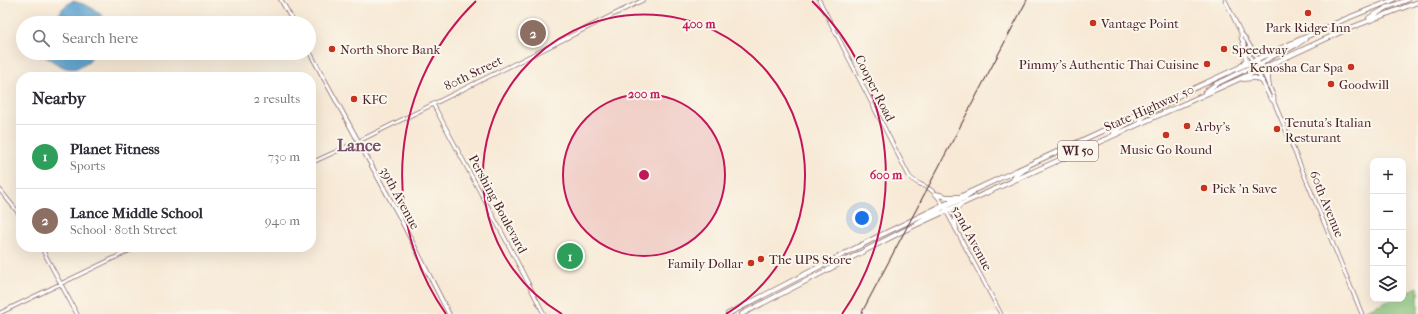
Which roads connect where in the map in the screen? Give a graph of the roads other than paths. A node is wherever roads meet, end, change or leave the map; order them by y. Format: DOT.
graph roads {
  1 [pos="281,0"];
  2 [pos="642,0"];
  3 [pos="819,0"];
  4 [pos="1225,0"];
  5 [pos="1392,0"];
  6 [pos="1407,0"];
  7 [pos="1418,1"];
  8 [pos="290,16"];
  9 [pos="1355,26"];
  10 [pos="1241,33"];
  11 [pos="1312,34"];
  12 [pos="1243,42"];
  13 [pos="1250,47"];
  14 [pos="1272,52"];
  15 [pos="314,60"];
  16 [pos="1254,62"];
  17 [pos="1274,63"];
  18 [pos="1240,67"];
  19 [pos="1259,69"];
  20 [pos="1236,80"];
  21 [pos="1262,81"];
  22 [pos="1269,86"];
  23 [pos="1184,93"];
  24 [pos="1200,96"];
  25 [pos="1274,102"];
  26 [pos="433,104"];
  27 [pos="1133,116"];
  28 [pos="1140,123"];
  29 [pos="359,141"];
  30 [pos="1094,144"];
  31 [pos="316,161"];
  32 [pos="1034,163"];
  33 [pos="1013,180"];
  34 [pos="915,182"];
  35 [pos="980,187"];
  36 [pos="0,190"];
  37 [pos="936,194"];
  38 [pos="960,196"];
  39 [pos="960,204"];
  40 [pos="944,205"];
  41 [pos="16,210"];
  42 [pos="946,210"];
  43 [pos="912,227"];
  44 [pos="956,229"];
  45 [pos="44,252"];
  46 [pos="127,252"];
  47 [pos="62,284"];
  48 [pos="0,313"];
  49 [pos="77,314"];
  50 [pos="449,314"];
  51 [pos="544,314"];
  52 [pos="728,314"];
  53 [pos="742,314"];
  54 [pos="1001,314"];
  55 [pos="1362,314"];
  1 -- 8 [label="main road"];
  2 -- 26 [label="street, 80th Street"];
  3 -- 34 [label="street, Cooper Road"];
  4 -- 10 [label="street, 60th Avenue"];
  5 -- 11 [label="main road, State Highway 50 / WI 50"];
  6 -- 9 [label="main road"];
  7 -- 9 [label="main road, State Highway 50 / WI 50"];
  9 -- 17 [label="main road, State Highway 50 / WI 50"];
  10 -- 12 [label="street, 60th Avenue"];
  10 -- 13 [label="street, 60th Avenue"];
  11 -- 14 [label="main road, State Highway 50 / WI 50"];
  11 -- 19 [label="main road"];
  12 -- 16 [label="street, 60th Avenue"];
  12 -- 18 [label="main road"];
  13 -- 14 [label="main road"];
  13 -- 16 [label="street, 60th Avenue"];
  14 -- 16 [label="main road, State Highway 50 / WI 50"];
  15 -- 29 [label="main road, 39th Avenue"];
  16 -- 18 [label="main road, State Highway 50 / WI 50"];
  16 -- 19 [label="street, 60th Avenue"];
  16 -- 19 [label="street, 60th Avenue"];
  16 -- 24 [label="main road"];
  17 -- 19 [label="main road, State Highway 50 / WI 50"];
  17 -- 22 [label="main road"];
  18 -- 23 [label="main road, State Highway 50 / WI 50"];
  19 -- 20 [label="main road, State Highway 50 / WI 50"];
  19 -- 21 [label="street, 60th Avenue"];
  19 -- 22 [label="street, 60th Avenue"];
  20 -- 21 [label="main road"];
  20 -- 24 [label="main road, State Highway 50 / WI 50"];
  21 -- 25 [label="street, 60th Avenue"];
  22 -- 25 [label="street, 60th Avenue"];
  23 -- 27 [label="main road, State Highway 50 / WI 50"];
  23 -- 28 [label="main road"];
  24 -- 28 [label="main road, State Highway 50 / WI 50"];
  25 -- 55 [label="street, 60th Avenue"];
  26 -- 29 [label="street, 80th Street"];
  26 -- 51 [label="street, Pershing Boulevard"];
  27 -- 30 [label="main road"];
  27 -- 32 [label="main road, State Highway 50 / WI 50"];
  28 -- 30 [label="main road, State Highway 50 / WI 50"];
  29 -- 31 [label="street, 80th Street"];
  29 -- 50 [label="main road, 39th Avenue"];
  30 -- 33 [label="main road, State Highway 50 / WI 50"];
  32 -- 33 [label="main road"];
  32 -- 35 [label="main road, State Highway 50 / WI 50"];
  33 -- 39 [label="main road, State Highway 50 / WI 50"];
  34 -- 37 [label="street, 52nd Avenue"];
  35 -- 38 [label="main road, State Highway 50 / WI 50"];
  35 -- 42 [label="main road"];
  36 -- 41 [label="street"];
  37 -- 38 [label="main road"];
  37 -- 40 [label="street, 52nd Avenue"];
  38 -- 40 [label="main road, State Highway 50 / WI 50"];
  39 -- 42 [label="main road, State Highway 50 / WI 50"];
  39 -- 44 [label="main road"];
  40 -- 42 [label="street, 52nd Avenue"];
  40 -- 43 [label="main road"];
  40 -- 52 [label="main road, State Highway 50 / WI 50"];
  42 -- 43 [label="main road, State Highway 50 / WI 50"];
  42 -- 44 [label="street, 52nd Avenue"];
  43 -- 53 [label="main road, State Highway 50 / WI 50"];
  44 -- 54 [label="street, 52nd Avenue"];
  45 -- 47 [label="street"];
  46 -- 47 [label="street"];
  47 -- 48 [label="street"];
  47 -- 49 [label="street"];
}
